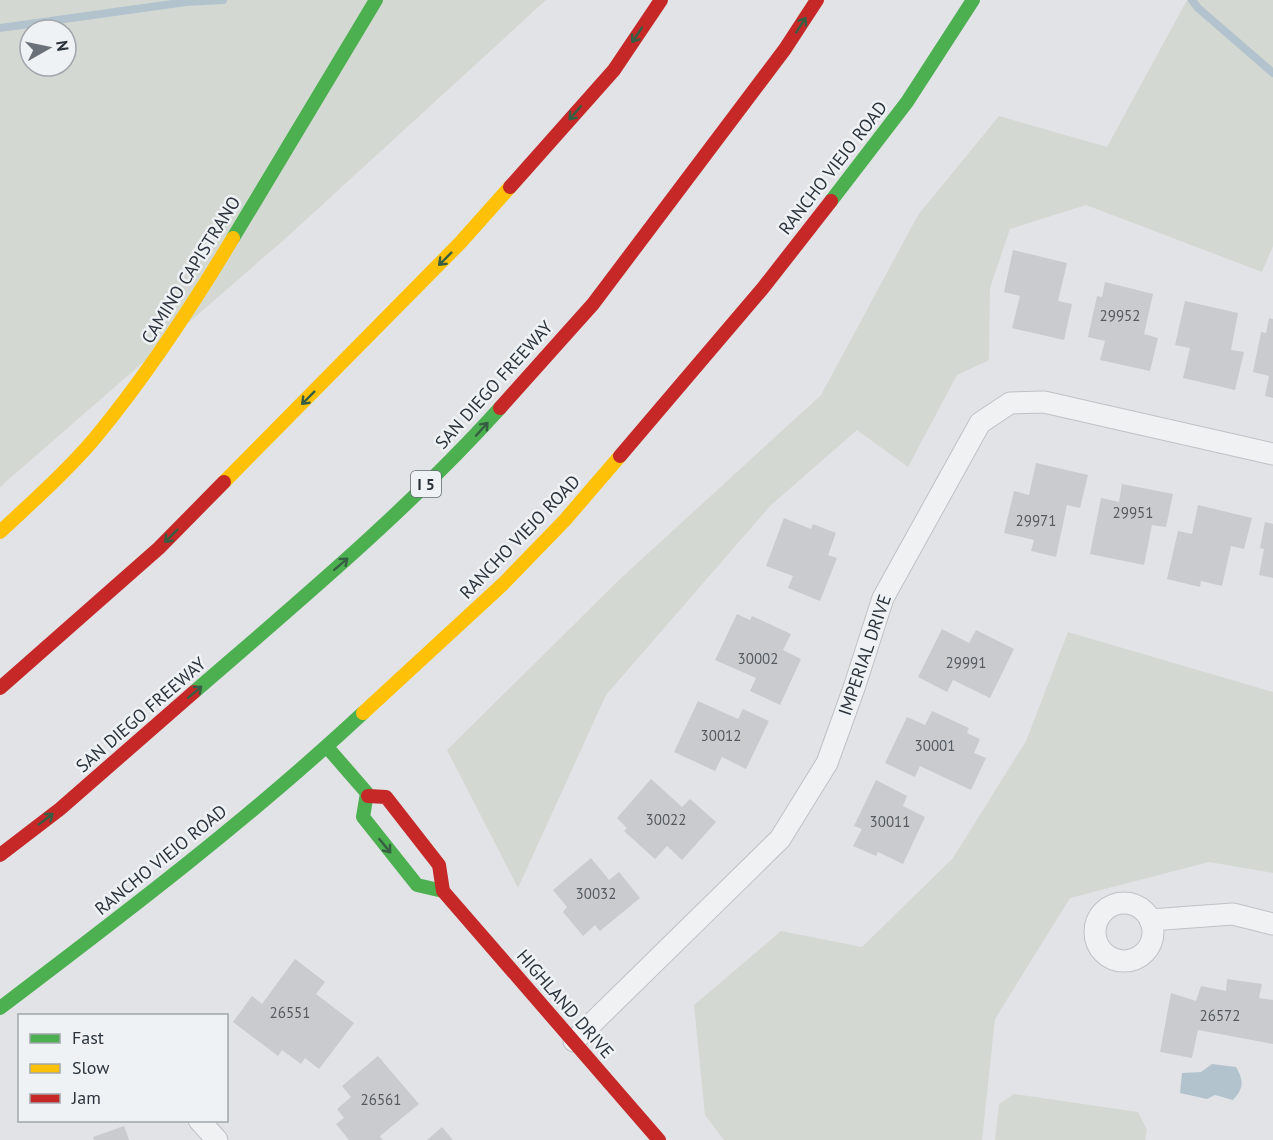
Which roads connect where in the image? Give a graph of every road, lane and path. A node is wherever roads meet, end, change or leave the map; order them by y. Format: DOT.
graph roads {
  1 [pos="376,0"];
  2 [pos="661,0"];
  3 [pos="817,0"];
  4 [pos="973,0"];
  5 [pos="1273,454"];
  6 [pos="0,532"];
  7 [pos="0,688"];
  8 [pos="327,747"];
  9 [pos="368,796"];
  10 [pos="0,855"];
  11 [pos="443,891"];
  12 [pos="1150,920"];
  13 [pos="1273,924"];
  14 [pos="0,1008"];
  15 [pos="574,1041"];
  16 [pos="201,1122"];
  17 [pos="217,1140"];
  18 [pos="659,1140"];
  1 -- 6 [label="main road, CAMINO CAPISTRANO"];
  2 -- 7 [label="main road, one-way"];
  10 -- 3 [label="main road, SAN DIEGO FREEWAY / I 5, one-way"];
  4 -- 8 [label="main road, RANCHO VIEJO ROAD"];
  5 -- 15 [label="street, IMPERIAL DRIVE"];
  8 -- 9 [label="main road, HIGHLAND DRIVE"];
  8 -- 14 [label="main road, RANCHO VIEJO ROAD"];
  9 -- 11 [label="main road, HIGHLAND DRIVE"];
  9 -- 11 [label="main road, one-way"];
  11 -- 15 [label="main road, HIGHLAND DRIVE"];
  12 -- 13 [label="street"];
  15 -- 18 [label="main road, HIGHLAND DRIVE"];
  16 -- 17 [label="street"];
}
